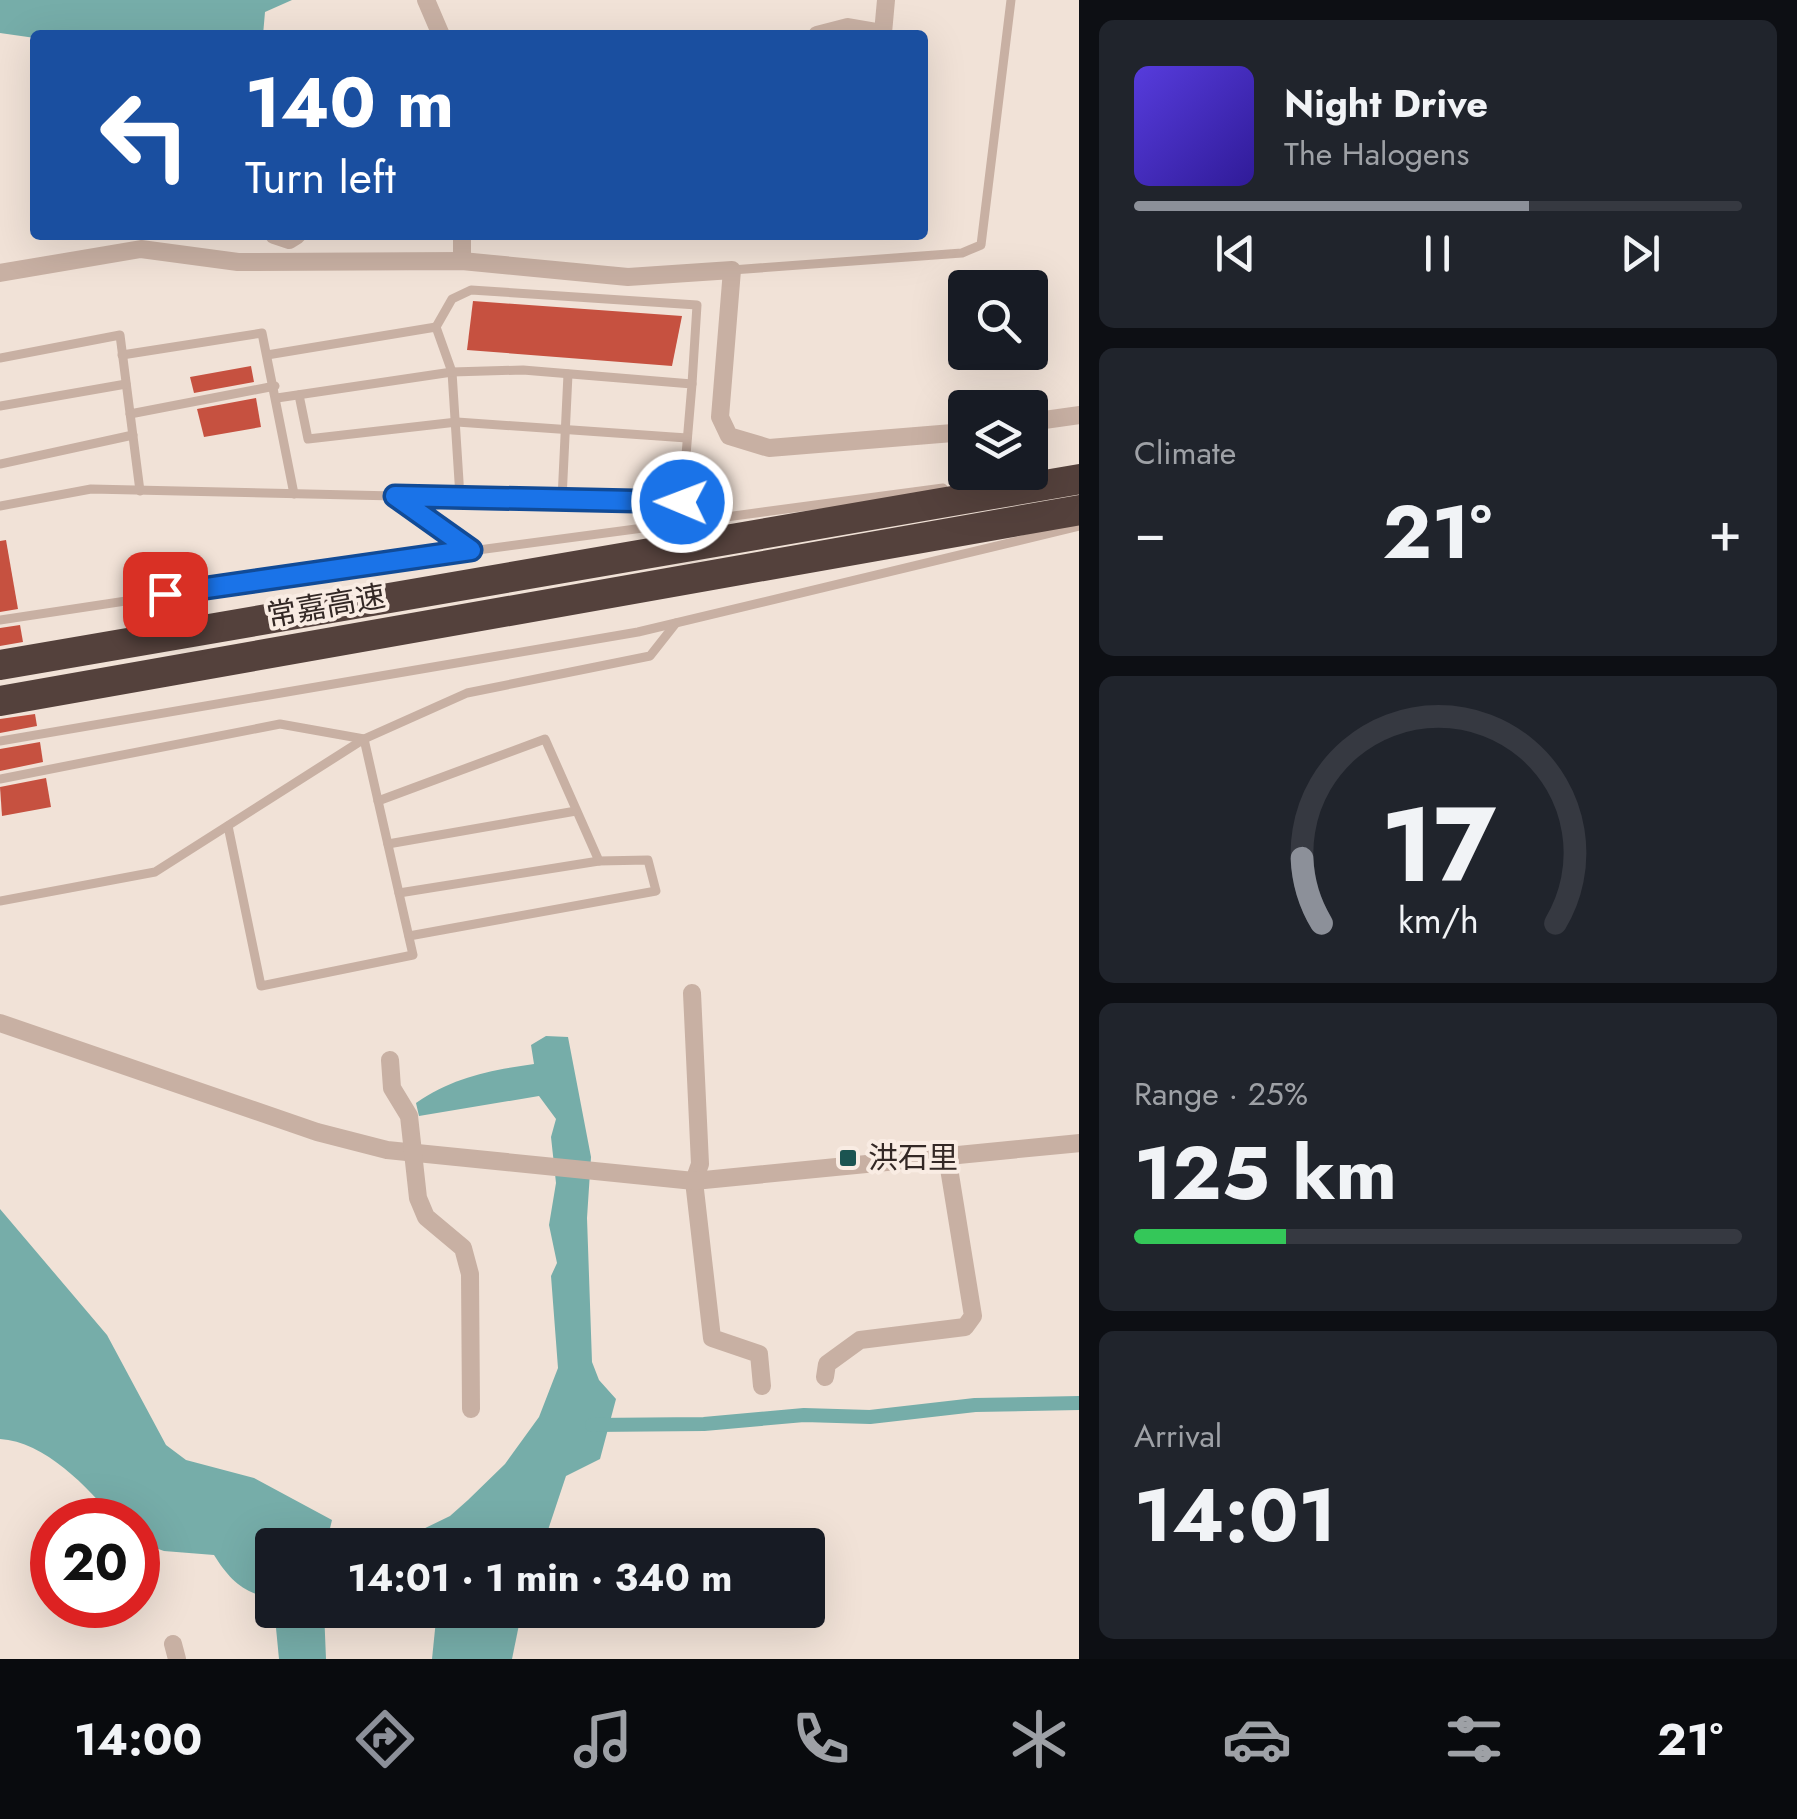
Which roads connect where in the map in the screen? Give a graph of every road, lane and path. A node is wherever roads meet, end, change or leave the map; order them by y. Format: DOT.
graph roads {
  1 [pos="426,0"];
  2 [pos="886,0"];
  3 [pos="1012,0"];
  4 [pos="439,30"];
  5 [pos="836,30"];
  6 [pos="869,30"];
  7 [pos="883,30"];
  8 [pos="462,240"];
  9 [pos="462,261"];
  10 [pos="732,270"];
  11 [pos="0,273"];
  12 [pos="436,327"];
  13 [pos="122,355"];
  14 [pos="267,355"];
  15 [pos="0,358"];
  16 [pos="452,372"];
  17 [pos="568,374"];
  18 [pos="126,384"];
  19 [pos="692,384"];
  20 [pos="275,386"];
  21 [pos="299,395"];
  22 [pos="277,398"];
  23 [pos="0,406"];
  24 [pos="130,414"];
  25 [pos="1079,415"];
  26 [pos="1048,419"];
  27 [pos="457,422"];
  28 [pos="948,433"];
  29 [pos="133,435"];
  30 [pos="687,438"];
  31 [pos="0,464"];
  32 [pos="1079,476"];
  33 [pos="1079,476"];
  34 [pos="1048,478"];
  35 [pos="948,487"];
  36 [pos="140,490"];
  37 [pos="294,494"];
  38 [pos="395,496"];
  39 [pos="460,497"];
  40 [pos="562,499"];
  41 [pos="0,506"];
  42 [pos="1079,510"];
  43 [pos="1079,526"];
  44 [pos="471,550"];
  45 [pos="0,620"];
  46 [pos="676,623"];
  47 [pos="0,665"];
  48 [pos="0,702"];
  49 [pos="364,739"];
  50 [pos="0,741"];
  51 [pos="0,779"];
  52 [pos="378,801"];
  53 [pos="576,810"];
  54 [pos="228,826"];
  55 [pos="388,844"];
  56 [pos="598,861"];
  57 [pos="399,893"];
  58 [pos="0,901"];
  59 [pos="409,936"];
  60 [pos="692,993"];
  61 [pos="0,1023"];
  62 [pos="390,1060"];
  63 [pos="1079,1143"];
  64 [pos="416,1152"];
  65 [pos="947,1156"];
  66 [pos="694,1180"];
  67 [pos="824,1377"];
  68 [pos="762,1386"];
  69 [pos="471,1409"];
  1 -- 4 [label="street"];
  2 -- 7 [label="street"];
  3 -- 10 [label="lane"];
  5 -- 6 [label="street"];
  8 -- 9 [label="street"];
  9 -- 10 [label="street"];
  9 -- 11 [label="street"];
  10 -- 28 [label="street"];
  12 -- 14 [label="lane"];
  12 -- 16 [label="lane"];
  12 -- 19 [label="lane"];
  13 -- 14 [label="lane"];
  13 -- 15 [label="lane"];
  13 -- 18 [label="lane"];
  14 -- 20 [label="lane"];
  16 -- 17 [label="lane"];
  16 -- 21 [label="lane"];
  16 -- 27 [label="lane"];
  17 -- 19 [label="lane"];
  17 -- 40 [label="lane"];
  18 -- 23 [label="lane"];
  18 -- 24 [label="lane"];
  19 -- 30 [label="lane"];
  20 -- 22 [label="lane"];
  20 -- 24 [label="lane"];
  21 -- 22 [label="lane"];
  21 -- 27 [label="lane"];
  22 -- 37 [label="lane"];
  24 -- 29 [label="lane"];
  25 -- 26 [label="street"];
  27 -- 30 [label="lane"];
  27 -- 39 [label="lane"];
  29 -- 31 [label="lane"];
  29 -- 36 [label="lane"];
  30 -- 40 [label="lane"];
  32 -- 34 [label="lane"];
  33 -- 47 [label="highway, 常嘉高速"];
  35 -- 44 [label="lane"];
  36 -- 37 [label="lane"];
  36 -- 41 [label="lane"];
  37 -- 38 [label="lane"];
  38 -- 39 [label="lane"];
  38 -- 44 [label="lane"];
  39 -- 40 [label="lane"];
  42 -- 48 [label="highway, 常嘉高速"];
  43 -- 46 [label="lane"];
  44 -- 45 [label="lane"];
  46 -- 49 [label="lane"];
  46 -- 50 [label="lane"];
  49 -- 51 [label="lane"];
  49 -- 52 [label="lane"];
  49 -- 54 [label="lane"];
  52 -- 53 [label="lane"];
  52 -- 55 [label="lane"];
  53 -- 55 [label="lane"];
  53 -- 56 [label="lane"];
  54 -- 58 [label="lane"];
  54 -- 59 [label="lane"];
  55 -- 57 [label="lane"];
  56 -- 57 [label="lane"];
  56 -- 59 [label="lane"];
  57 -- 59 [label="lane"];
  60 -- 66 [label="street"];
  61 -- 64 [label="street"];
  62 -- 64 [label="street"];
  63 -- 65 [label="street"];
  64 -- 66 [label="street"];
  64 -- 69 [label="street"];
  65 -- 66 [label="street"];
  65 -- 67 [label="street"];
  66 -- 68 [label="street"];
}
